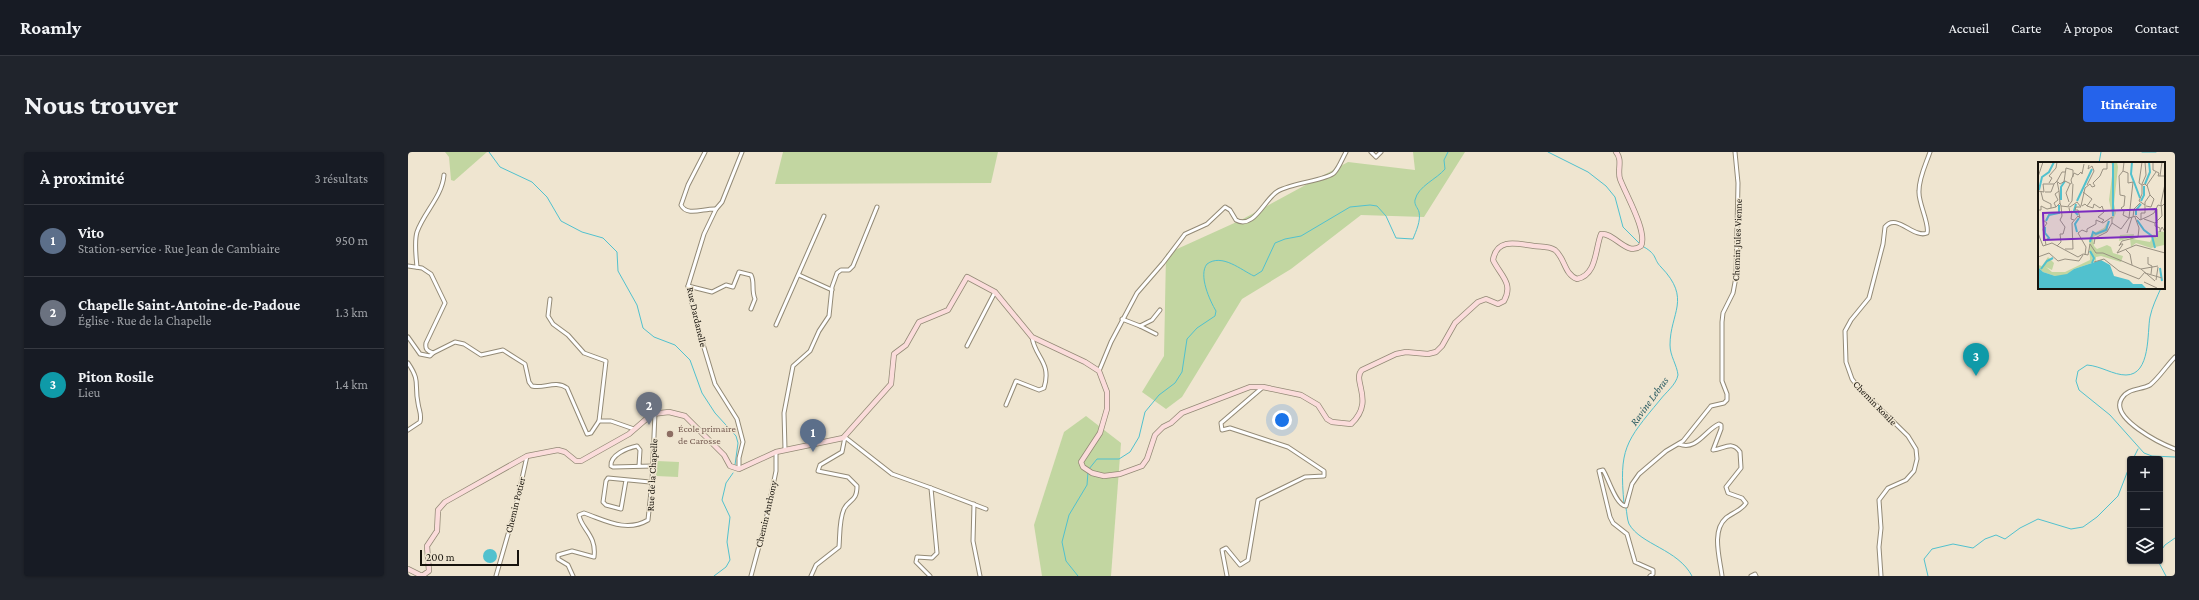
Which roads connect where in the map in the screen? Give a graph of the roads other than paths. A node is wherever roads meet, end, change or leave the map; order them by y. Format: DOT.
graph roads {
  1 [pos="705,152"];
  2 [pos="742,152"];
  3 [pos="1346,152"];
  4 [pos="1370,152"];
  5 [pos="1380,152"];
  6 [pos="1616,152"];
  7 [pos="1735,152"];
  8 [pos="1930,152"];
  9 [pos="444,175"];
  10 [pos="877,206"];
  11 [pos="716,209"];
  12 [pos="824,216"];
  13 [pos="408,266"];
  14 [pos="416,267"];
  15 [pos="800,275"];
  16 [pos="688,286"];
  17 [pos="832,290"];
  18 [pos="995,292"];
  19 [pos="550,299"];
  20 [pos="751,309"];
  21 [pos="1160,310"];
  22 [pos="1122,319"];
  23 [pos="776,325"];
  24 [pos="1140,326"];
  25 [pos="1156,334"];
  26 [pos="408,337"];
  27 [pos="1032,337"];
  28 [pos="968,346"];
  29 [pos="432,353"];
  30 [pos="2175,357"];
  31 [pos="408,363"];
  32 [pos="1099,371"];
  33 [pos="1263,387"];
  34 [pos="1006,405"];
  35 [pos="655,412"];
  36 [pos="599,421"];
  37 [pos="634,429"];
  38 [pos="408,430"];
  39 [pos="844,437"];
  40 [pos="1679,444"];
  41 [pos="785,449"];
  42 [pos="2175,449"];
  43 [pos="776,452"];
  44 [pos="527,456"];
  45 [pos="639,466"];
  46 [pos="653,466"];
  47 [pos="739,469"];
  48 [pos="626,480"];
  49 [pos="652,482"];
  50 [pos="931,488"];
  51 [pos="974,504"];
  52 [pos="986,509"];
  53 [pos="408,569"];
  54 [pos="496,576"];
  55 [pos="573,576"];
  56 [pos="752,576"];
  57 [pos="811,576"];
  58 [pos="930,576"];
  59 [pos="980,576"];
  60 [pos="1227,576"];
  61 [pos="1650,576"];
  62 [pos="1722,576"];
  63 [pos="1751,576"];
  64 [pos="1756,576"];
  65 [pos="1881,576"];
  1 -- 11 [label="street"];
  2 -- 11 [label="street, Rue Dardanelle"];
  3 -- 22 [label="street"];
  4 -- 5 [label="street"];
  6 -- 33 [label="main road"];
  7 -- 40 [label="street, Chemin Jules Vienne"];
  8 -- 65 [label="street, Chemin Rosile"];
  9 -- 14 [label="street"];
  10 -- 17 [label="street"];
  11 -- 16 [label="street, Rue Dardanelle"];
  12 -- 15 [label="street"];
  13 -- 14 [label="street"];
  14 -- 29 [label="street"];
  15 -- 17 [label="street"];
  15 -- 23 [label="street"];
  16 -- 20 [label="street"];
  16 -- 47 [label="street, Rue Dardanelle"];
  17 -- 41 [label="street"];
  18 -- 27 [label="main road"];
  18 -- 28 [label="street"];
  18 -- 39 [label="main road"];
  19 -- 36 [label="street"];
  21 -- 24 [label="street"];
  22 -- 24 [label="street"];
  22 -- 32 [label="street"];
  24 -- 25 [label="street"];
  26 -- 29 [label="street"];
  27 -- 32 [label="main road"];
  27 -- 34 [label="street"];
  29 -- 36 [label="street"];
  30 -- 42 [label="street"];
  31 -- 38 [label="street"];
  32 -- 33 [label="main road"];
  33 -- 60 [label="street"];
  35 -- 37 [label="main road"];
  35 -- 46 [label="street, Rue de la Chapelle"];
  35 -- 47 [label="main road"];
  36 -- 37 [label="street"];
  37 -- 44 [label="main road"];
  39 -- 41 [label="main road"];
  39 -- 50 [label="street"];
  39 -- 57 [label="street"];
  40 -- 61 [label="street, Chemin Jules Vienne"];
  40 -- 62 [label="street"];
  41 -- 43 [label="main road"];
  43 -- 47 [label="main road"];
  43 -- 56 [label="street, Chemin Anthony"];
  44 -- 53 [label="main road"];
  44 -- 54 [label="street, Chemin Potier"];
  45 -- 45 [label="street"];
  45 -- 46 [label="street"];
  46 -- 49 [label="street, Rue de la Chapelle"];
  48 -- 48 [label="street"];
  48 -- 49 [label="street"];
  49 -- 55 [label="street, Rue de la Chapelle"];
  50 -- 51 [label="street"];
  50 -- 58 [label="street"];
  51 -- 52 [label="street"];
  51 -- 59 [label="street"];
  63 -- 64 [label="street"];
}
